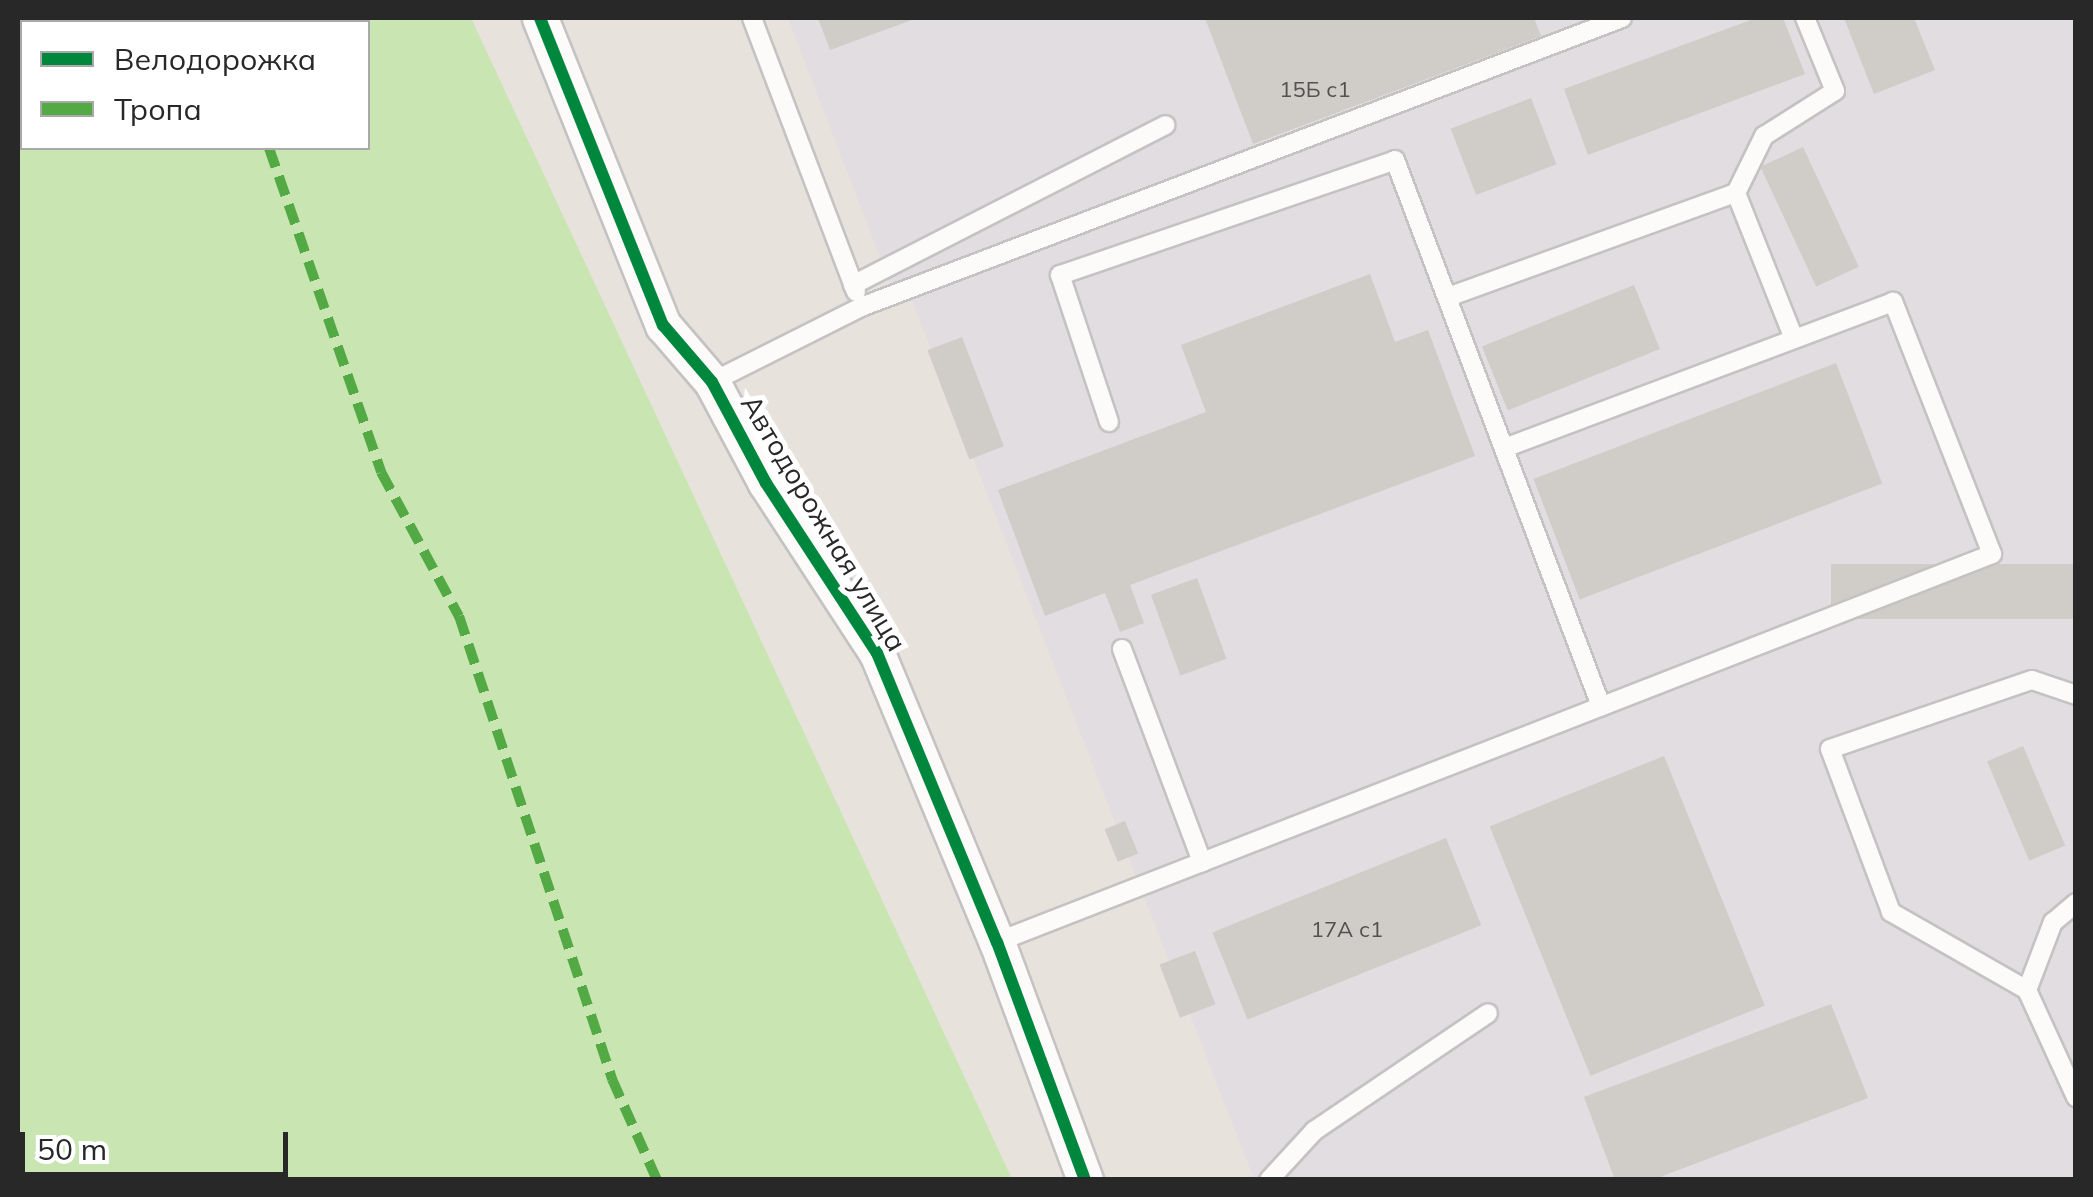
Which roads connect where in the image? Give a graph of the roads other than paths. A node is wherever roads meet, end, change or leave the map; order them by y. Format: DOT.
graph roads {
  1 [pos="540,18"];
  2 [pos="752,18"];
  3 [pos="1622,18"];
  4 [pos="1805,18"];
  5 [pos="1165,125"];
  6 [pos="1736,193"];
  7 [pos="853,285"];
  8 [pos="1448,297"];
  9 [pos="862,307"];
  10 [pos="1794,339"];
  11 [pos="712,382"];
  12 [pos="1109,422"];
  13 [pos="1504,448"];
  14 [pos="1122,650"];
  15 [pos="2076,695"];
  16 [pos="1601,706"];
  17 [pos="1202,862"];
  18 [pos="2076,903"];
  19 [pos="997,942"];
  20 [pos="2027,990"];
  21 [pos="1488,1013"];
  22 [pos="2076,1097"];
  23 [pos="1085,1180"];
  24 [pos="1269,1180"];
  1 -- 11 [label="street, Автодорожная улица"];
  2 -- 7 [label="lane"];
  3 -- 9 [label="lane"];
  4 -- 6 [label="lane"];
  5 -- 7 [label="lane"];
  6 -- 8 [label="lane"];
  6 -- 10 [label="lane"];
  7 -- 9 [label="lane"];
  8 -- 12 [label="lane"];
  8 -- 13 [label="lane"];
  9 -- 11 [label="lane"];
  10 -- 13 [label="lane"];
  10 -- 16 [label="lane"];
  11 -- 19 [label="street, Автодорожная улица"];
  13 -- 16 [label="lane"];
  14 -- 17 [label="lane"];
  15 -- 20 [label="lane"];
  16 -- 17 [label="lane"];
  17 -- 19 [label="lane"];
  18 -- 20 [label="lane"];
  19 -- 23 [label="street, Автодорожная улица"];
  20 -- 22 [label="lane"];
  21 -- 24 [label="lane"];
}
